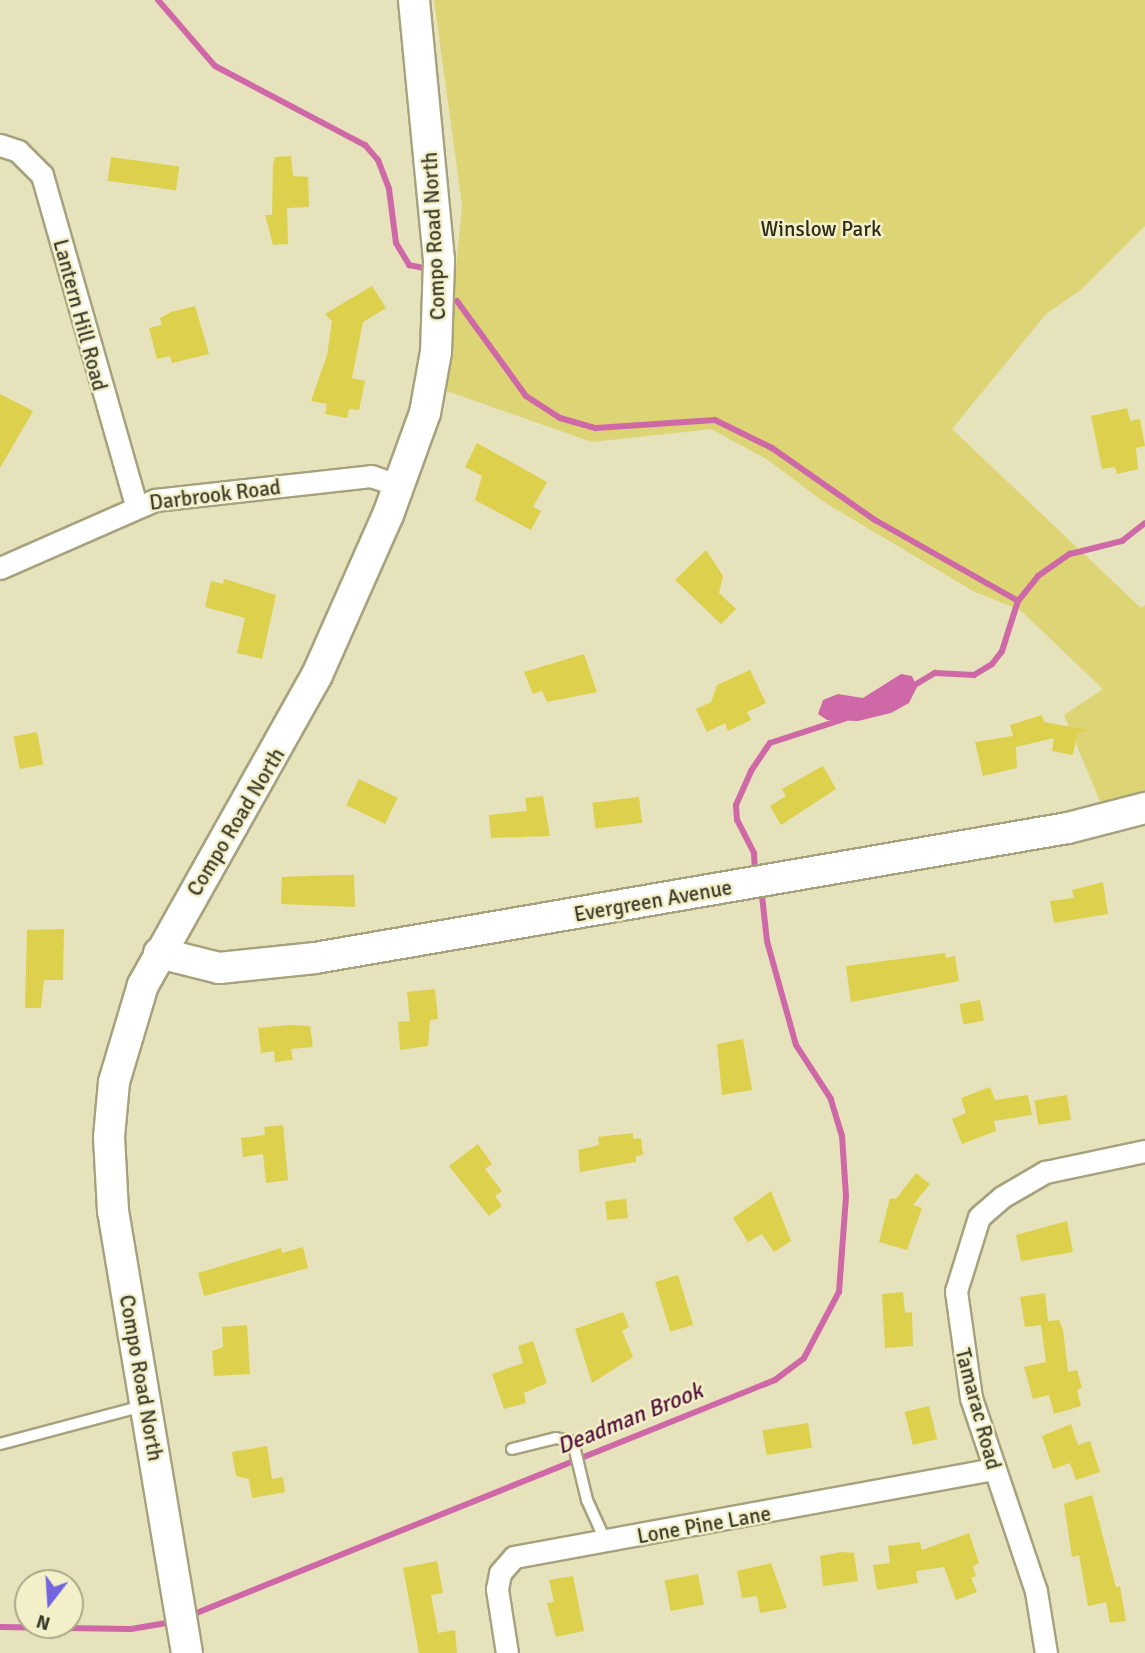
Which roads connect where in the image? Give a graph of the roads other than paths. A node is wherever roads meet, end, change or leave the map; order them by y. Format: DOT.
graph roads {
  1 [pos="414,0"];
  2 [pos="0,145"];
  3 [pos="400,486"];
  4 [pos="136,506"];
  5 [pos="0,568"];
  6 [pos="1145,808"];
  7 [pos="159,953"];
  8 [pos="1145,1152"];
  9 [pos="146,1405"];
  10 [pos="0,1444"];
  11 [pos="512,1449"];
  12 [pos="994,1469"];
  13 [pos="606,1542"];
  14 [pos="183,1632"];
  15 [pos="507,1653"];
  16 [pos="1046,1653"];
  1 -- 3 [label="main road, Compo Road North"];
  2 -- 4 [label="street, Lantern Hill Road"];
  3 -- 4 [label="street, Darbrook Road"];
  3 -- 7 [label="main road, Compo Road North"];
  4 -- 5 [label="street, Darbrook Road"];
  6 -- 7 [label="main road, Evergreen Avenue"];
  7 -- 9 [label="main road, Compo Road North"];
  8 -- 12 [label="street, Tamarac Road"];
  9 -- 10 [label="lane"];
  9 -- 14 [label="main road, Compo Road North"];
  11 -- 13 [label="lane"];
  12 -- 13 [label="street, Lone Pine Lane"];
  12 -- 16 [label="street, Tamarac Road"];
  13 -- 15 [label="street, Lone Pine Lane"];
}
